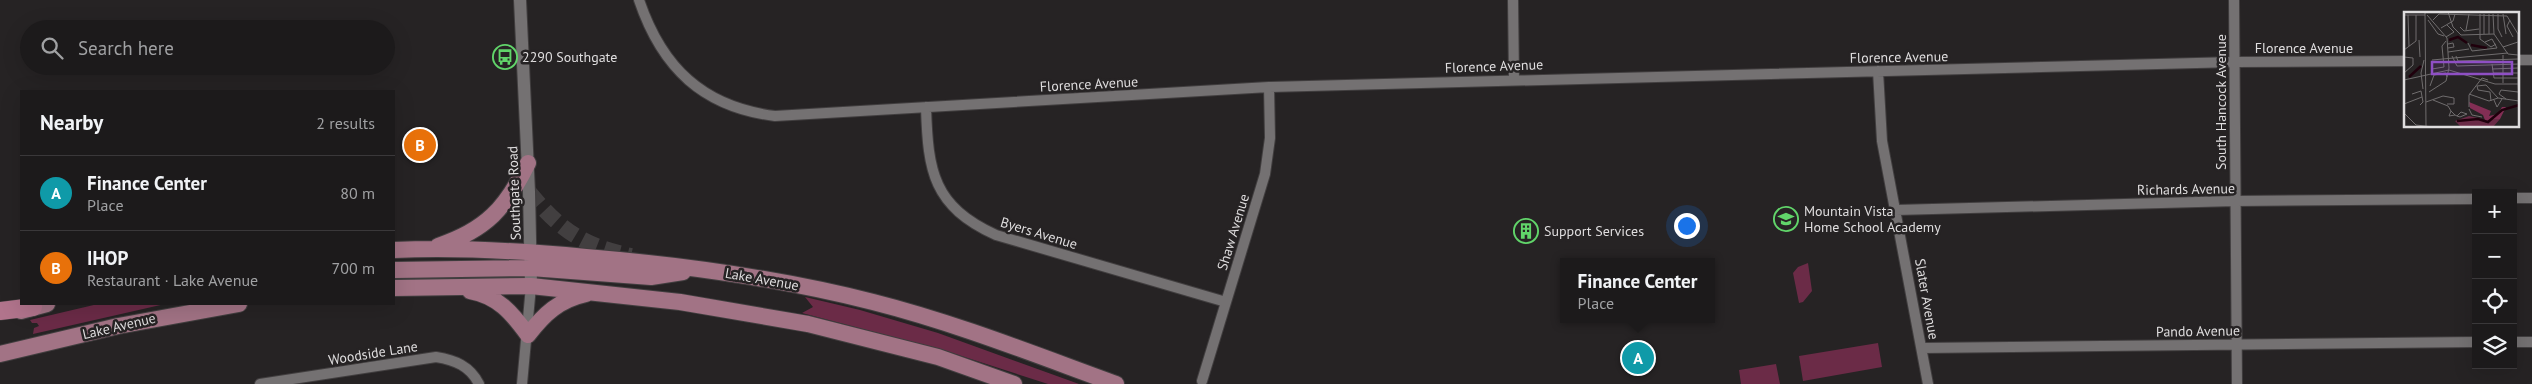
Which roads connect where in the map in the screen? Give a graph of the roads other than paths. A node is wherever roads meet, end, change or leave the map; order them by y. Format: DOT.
graph roads {
  1 [pos="520,0"];
  2 [pos="639,0"];
  3 [pos="1513,0"];
  4 [pos="2234,0"];
  5 [pos="2404,61"];
  6 [pos="2235,62"];
  7 [pos="1878,71"];
  8 [pos="1514,79"];
  9 [pos="1269,87"];
  10 [pos="926,107"];
  11 [pos="528,163"];
  12 [pos="2517,198"];
  13 [pos="2532,198"];
  14 [pos="2472,199"];
  15 [pos="2235,201"];
  16 [pos="1896,210"];
  17 [pos="395,250"];
  18 [pos="427,250"];
  19 [pos="531,260"];
  20 [pos="395,270"];
  21 [pos="531,286"];
  22 [pos="449,287"];
  23 [pos="395,288"];
  24 [pos="598,292"];
  25 [pos="1226,302"];
  26 [pos="233,305"];
  27 [pos="40,306"];
  28 [pos="0,311"];
  29 [pos="0,318"];
  30 [pos="528,335"];
  31 [pos="2472,342"];
  32 [pos="2517,342"];
  33 [pos="2532,342"];
  34 [pos="2237,344"];
  35 [pos="1922,348"];
  36 [pos="0,354"];
  37 [pos="332,379"];
  38 [pos="1202,381"];
  39 [pos="260,384"];
  40 [pos="479,384"];
  41 [pos="522,384"];
  42 [pos="1014,384"];
  43 [pos="1116,384"];
  44 [pos="1928,384"];
  45 [pos="2237,384"];
  1 -- 11 [label="street, Southgate Road"];
  2 -- 10 [label="street, Florence Avenue"];
  3 -- 8 [label="street"];
  4 -- 6 [label="street, South Hancock Avenue"];
  5 -- 6 [label="street, Florence Avenue"];
  6 -- 7 [label="street, Florence Avenue"];
  6 -- 15 [label="street, South Hancock Avenue"];
  7 -- 8 [label="street, Florence Avenue"];
  7 -- 16 [label="street, Slater Avenue"];
  8 -- 9 [label="street, Florence Avenue"];
  9 -- 10 [label="street, Florence Avenue"];
  9 -- 25 [label="street, Shaw Avenue"];
  10 -- 25 [label="street, Byers Avenue"];
  11 -- 18 [label="main road"];
  11 -- 19 [label="street, Southgate Road"];
  12 -- 13 [label="street"];
  14 -- 15 [label="street, Richards Avenue"];
  15 -- 16 [label="street, Richards Avenue"];
  15 -- 34 [label="street, South Hancock Avenue"];
  16 -- 35 [label="street, Slater Avenue"];
  17 -- 18 [label="main road, Lake Avenue"];
  18 -- 19 [label="main road, Lake Avenue"];
  19 -- 20 [label="main road"];
  19 -- 21 [label="street, Southgate Road"];
  19 -- 43 [label="main road, Lake Avenue"];
  21 -- 22 [label="main road"];
  21 -- 24 [label="main road"];
  21 -- 30 [label="street, Southgate Road"];
  22 -- 23 [label="main road"];
  22 -- 30 [label="main road"];
  24 -- 30 [label="main road"];
  24 -- 42 [label="main road"];
  25 -- 38 [label="street, Shaw Avenue"];
  26 -- 36 [label="main road, Lake Avenue"];
  27 -- 28 [label="highway"];
  27 -- 29 [label="main road"];
  30 -- 41 [label="street, Southgate Road"];
  31 -- 34 [label="street, Pando Avenue"];
  32 -- 33 [label="street"];
  34 -- 35 [label="street, Pando Avenue"];
  34 -- 45 [label="street, South Hancock Avenue"];
  35 -- 44 [label="street, Slater Avenue"];
  37 -- 39 [label="street, Woodside Lane"];
  37 -- 40 [label="street, Woodside Lane"];
}
